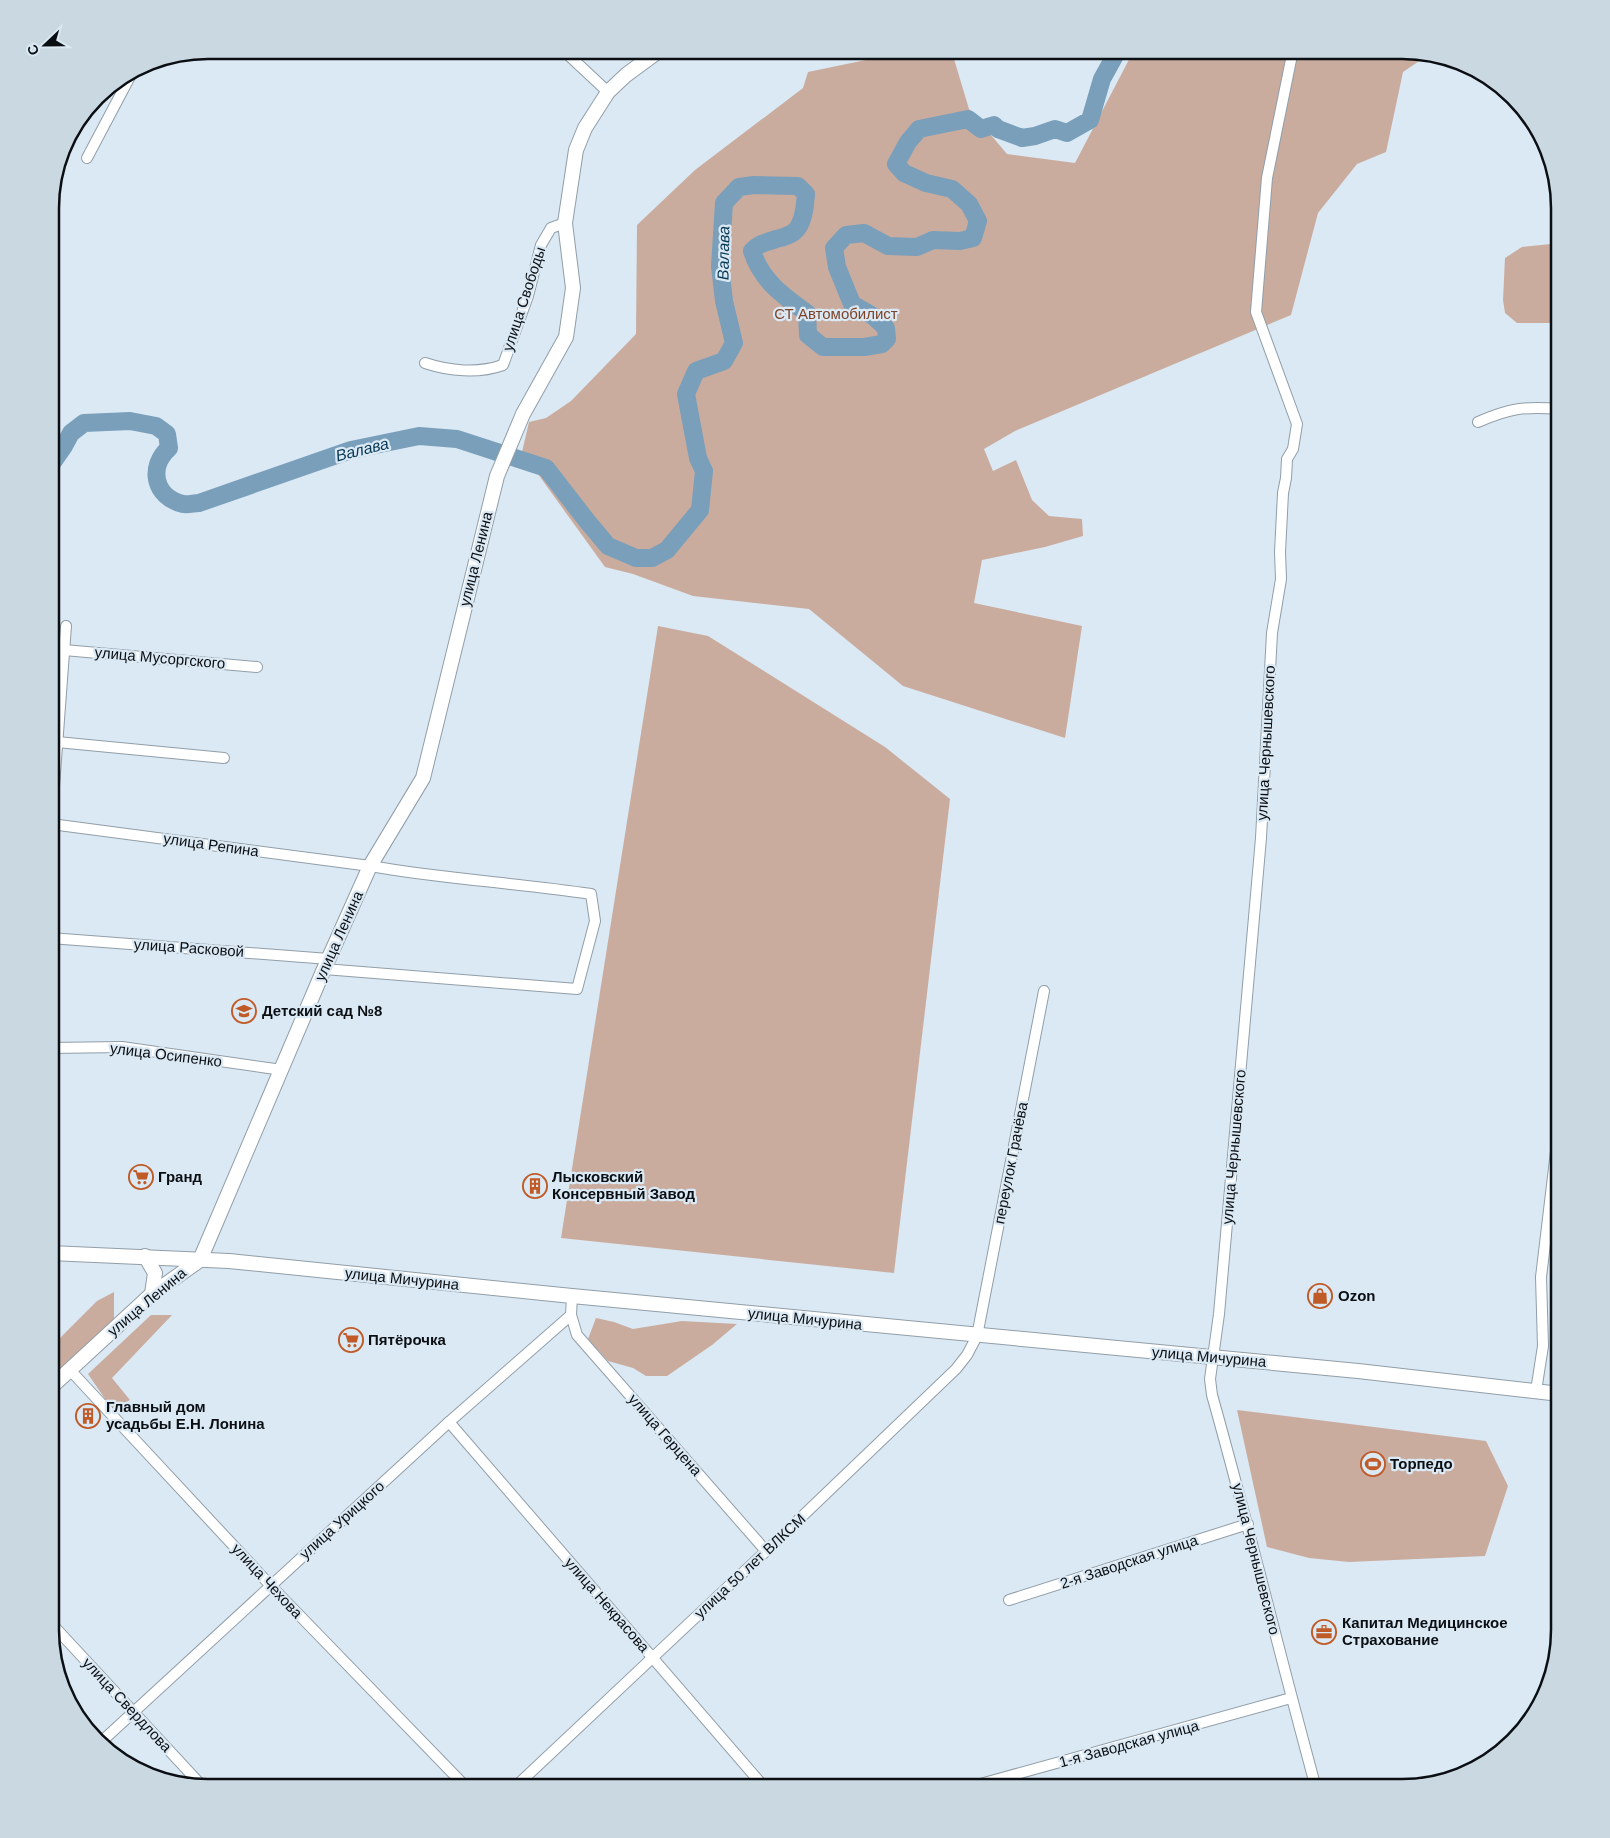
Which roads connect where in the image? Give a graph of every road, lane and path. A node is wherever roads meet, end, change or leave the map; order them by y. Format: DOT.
graph roads {
  1 [pos="573,59"];
  2 [pos="648,59"];
  3 [pos="1291,59"];
  4 [pos="127,83"];
  5 [pos="608,92"];
  6 [pos="88,158"];
  7 [pos="565,223"];
  8 [pos="425,363"];
  9 [pos="1551,408"];
  10 [pos="1478,422"];
  11 [pos="66,626"];
  12 [pos="64,650"];
  13 [pos="256,667"];
  14 [pos="59,716"];
  15 [pos="59,742"];
  16 [pos="224,758"];
  17 [pos="59,825"];
  18 [pos="370,866"];
  19 [pos="59,939"];
  20 [pos="326,964"];
  21 [pos="577,989"];
  22 [pos="1044,991"];
  23 [pos="59,1048"];
  24 [pos="282,1070"];
  25 [pos="1551,1193"];
  26 [pos="59,1253"];
  27 [pos="145,1256"];
  28 [pos="200,1260"];
  29 [pos="152,1294"];
  30 [pos="572,1296"];
  31 [pos="571,1315"];
  32 [pos="977,1336"];
  33 [pos="1213,1358"];
  34 [pos="70,1370"];
  35 [pos="59,1380"];
  36 [pos="1536,1391"];
  37 [pos="1551,1393"];
  38 [pos="449,1422"];
  39 [pos="1248,1524"];
  40 [pos="766,1551"];
  41 [pos="270,1586"];
  42 [pos="1009,1600"];
  43 [pos="59,1632"];
  44 [pos="653,1658"];
  45 [pos="1291,1698"];
  46 [pos="134,1712"];
  47 [pos="105,1738"];
  48 [pos="195,1778"];
  49 [pos="458,1779"];
  50 [pos="524,1779"];
  51 [pos="756,1779"];
  52 [pos="998,1779"];
  53 [pos="1314,1779"];
  1 -- 5 [label="street"];
  2 -- 5 [label="main road"];
  3 -- 33 [label="street, улица Чернышевского"];
  4 -- 6 [label="street"];
  5 -- 7 [label="main road"];
  7 -- 8 [label="street, улица Свободы"];
  7 -- 18 [label="main road, улица Ленина"];
  9 -- 10 [label="street"];
  11 -- 12 [label="street"];
  12 -- 13 [label="street, улица Мусоргского"];
  12 -- 14 [label="street"];
  15 -- 16 [label="street"];
  17 -- 18 [label="street, улица Репина"];
  18 -- 20 [label="main road, улица Ленина"];
  18 -- 21 [label="street, улица Репина"];
  19 -- 20 [label="street, улица Расковой"];
  20 -- 21 [label="street, улица Расковой"];
  20 -- 24 [label="main road, улица Ленина"];
  22 -- 32 [label="street, переулок Грачёва"];
  23 -- 24 [label="street, улица Осипенко"];
  24 -- 28 [label="main road, улица Ленина"];
  25 -- 36 [label="street"];
  26 -- 27 [label="main road, улица Мичурина"];
  27 -- 28 [label="main road, улица Мичурина"];
  27 -- 29 [label="main road"];
  28 -- 29 [label="main road, улица Ленина"];
  28 -- 30 [label="main road, улица Мичурина"];
  29 -- 34 [label="main road, улица Ленина"];
  30 -- 31 [label="street"];
  30 -- 32 [label="main road, улица Мичурина"];
  31 -- 38 [label="street, улица Урицкого"];
  31 -- 40 [label="street, улица Герцена"];
  32 -- 33 [label="main road, улица Мичурина"];
  32 -- 40 [label="street, улица 50 лет ВЛКСМ"];
  33 -- 36 [label="main road, улица Мичурина"];
  33 -- 39 [label="street, улица Чернышевского"];
  34 -- 35 [label="main road, улица Ленина"];
  34 -- 41 [label="street, улица Чехова"];
  36 -- 37 [label="main road, улица Мичурина"];
  38 -- 41 [label="street, улица Урицкого"];
  38 -- 44 [label="street, улица Некрасова"];
  39 -- 42 [label="street, 2-я Заводская улица"];
  39 -- 45 [label="street, улица Чернышевского"];
  40 -- 44 [label="street, улица 50 лет ВЛКСМ"];
  41 -- 46 [label="street, улица Урицкого"];
  41 -- 49 [label="street, улица Чехова"];
  43 -- 46 [label="street, улица Свердлова"];
  44 -- 50 [label="street, улица 50 лет ВЛКСМ"];
  44 -- 51 [label="street, улица Некрасова"];
  45 -- 52 [label="street, 1-я Заводская улица"];
  45 -- 53 [label="street, улица Чернышевского"];
  46 -- 47 [label="street, улица Урицкого"];
  46 -- 48 [label="street, улица Свердлова"];
}
